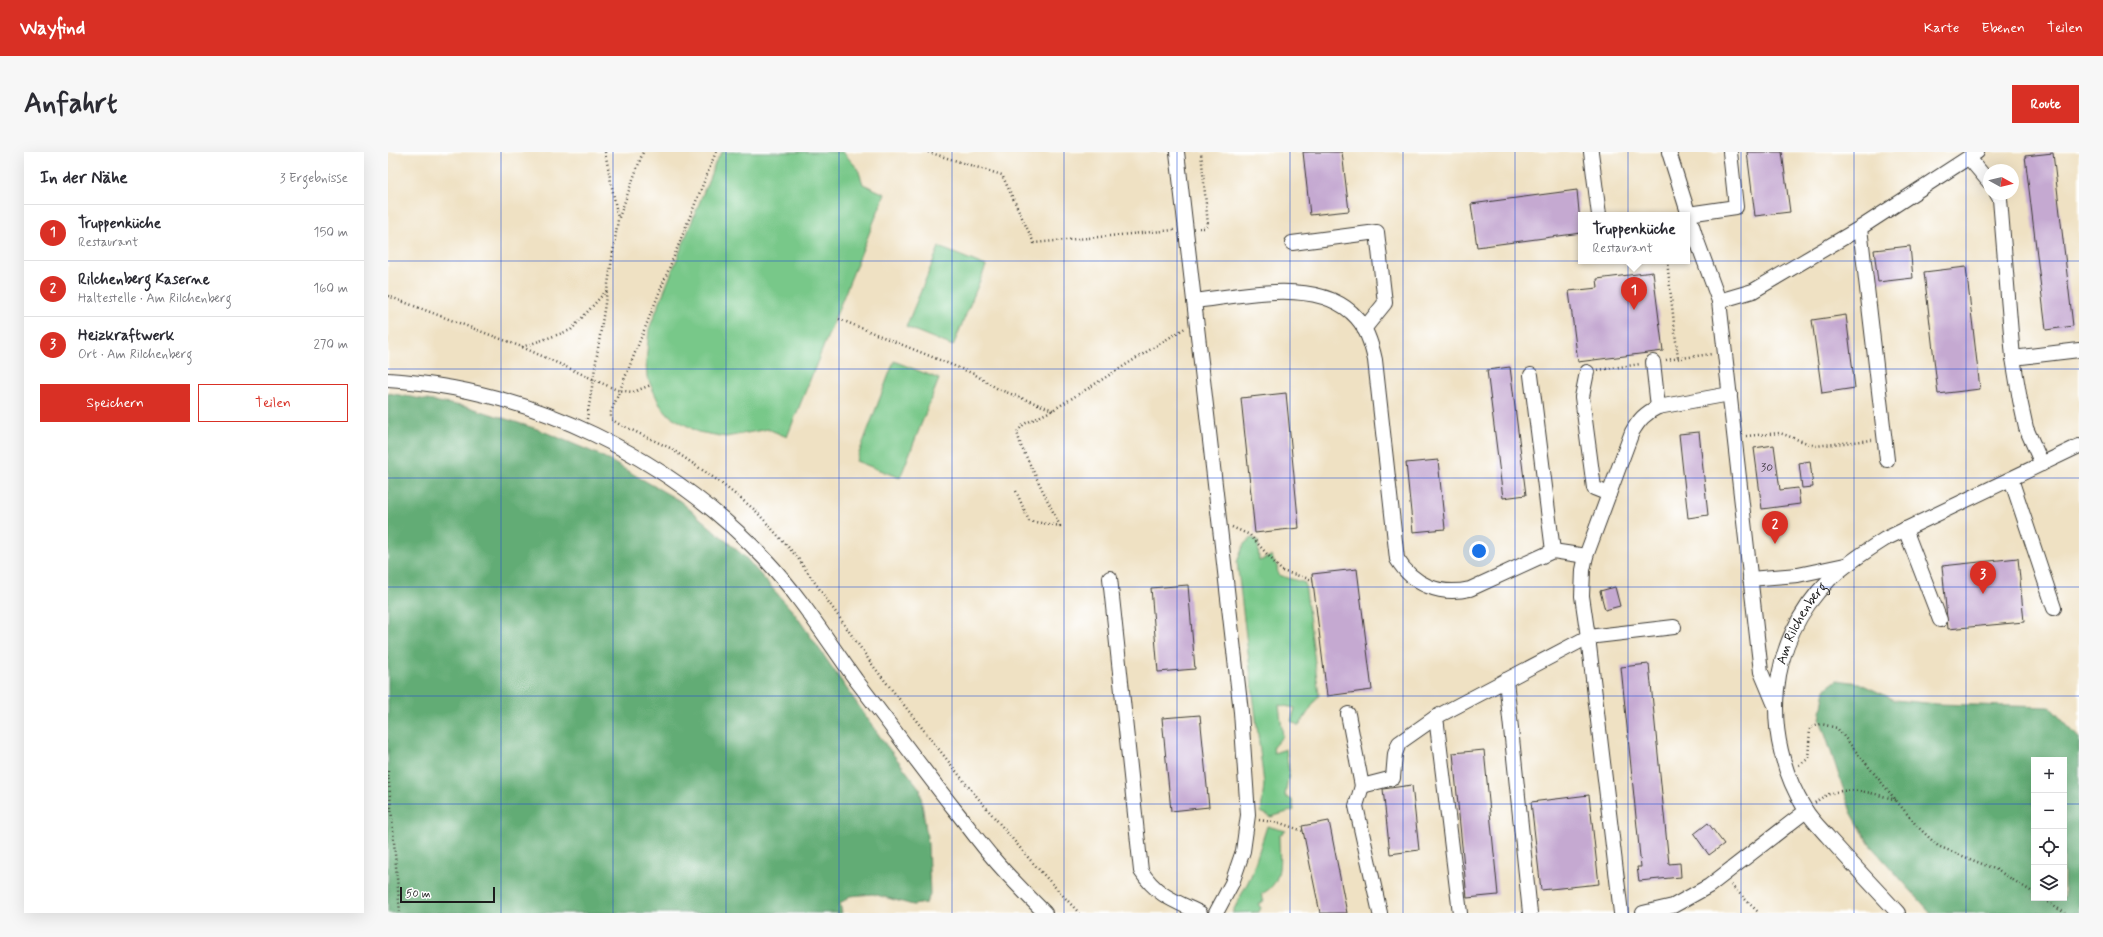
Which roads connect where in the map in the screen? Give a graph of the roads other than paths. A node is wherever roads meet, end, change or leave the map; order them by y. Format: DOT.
graph roads {
  1 [pos="1177,152"];
  2 [pos="1591,152"];
  3 [pos="1669,152"];
  4 [pos="1730,152"];
  5 [pos="1973,155"];
  6 [pos="1983,172"];
  7 [pos="2000,200"];
  8 [pos="1599,212"];
  9 [pos="1687,212"];
  10 [pos="1690,214"];
  11 [pos="1690,226"];
  12 [pos="1860,228"];
  13 [pos="1692,238"];
  14 [pos="1292,243"];
  15 [pos="1194,301"];
  16 [pos="1719,301"];
  17 [pos="1364,329"];
  18 [pos="2079,350"];
  19 [pos="2013,358"];
  20 [pos="1653,362"];
  21 [pos="1587,372"];
  22 [pos="1531,375"];
  23 [pos="388,380"];
  24 [pos="1730,394"];
  25 [pos="1658,408"];
  26 [pos="2079,446"];
  27 [pos="1888,460"];
  28 [pos="2042,464"];
  29 [pos="2011,479"];
  30 [pos="1609,494"];
  31 [pos="1905,529"];
  32 [pos="1554,551"];
  33 [pos="1586,556"];
  34 [pos="1849,564"];
  35 [pos="1110,578"];
  36 [pos="1750,579"];
  37 [pos="2054,608"];
  38 [pos="1940,620"];
  39 [pos="1674,626"];
  40 [pos="1588,637"];
  41 [pos="1506,680"];
  42 [pos="1775,705"];
  43 [pos="1348,714"];
  44 [pos="1436,717"];
  45 [pos="1362,786"];
  46 [pos="1806,811"];
  47 [pos="1045,913"];
  48 [pos="1200,913"];
  49 [pos="1216,913"];
  50 [pos="1380,913"];
  51 [pos="1460,913"];
  52 [pos="1530,913"];
  53 [pos="1621,913"];
  54 [pos="1643,913"];
  55 [pos="1898,913"];
  1 -- 15 [label="street"];
  2 -- 8 [label="street"];
  3 -- 9 [label="street"];
  4 -- 10 [label="street"];
  5 -- 6 [label="street"];
  5 -- 12 [label="street"];
  7 -- 19 [label="street"];
  11 -- 13 [label="street"];
  12 -- 16 [label="street"];
  12 -- 27 [label="street"];
  13 -- 16 [label="street"];
  14 -- 17 [label="street"];
  15 -- 17 [label="street"];
  15 -- 49 [label="street"];
  16 -- 24 [label="street"];
  17 -- 32 [label="street"];
  18 -- 19 [label="street"];
  19 -- 28 [label="street"];
  20 -- 25 [label="street"];
  21 -- 30 [label="street"];
  22 -- 32 [label="street"];
  23 -- 47 [label="street"];
  24 -- 25 [label="street"];
  24 -- 36 [label="street"];
  25 -- 30 [label="street"];
  26 -- 28 [label="street, Am Rilchenberg"];
  28 -- 29 [label="street, Am Rilchenberg"];
  29 -- 31 [label="street, Am Rilchenberg"];
  29 -- 37 [label="street"];
  30 -- 33 [label="street"];
  31 -- 34 [label="street, Am Rilchenberg"];
  31 -- 38 [label="street"];
  32 -- 33 [label="street"];
  33 -- 40 [label="street"];
  34 -- 36 [label="street"];
  34 -- 42 [label="street, Am Rilchenberg"];
  35 -- 48 [label="street"];
  36 -- 42 [label="street"];
  39 -- 40 [label="street"];
  40 -- 41 [label="street"];
  40 -- 53 [label="street"];
  41 -- 44 [label="street"];
  41 -- 52 [label="street"];
  42 -- 46 [label="street, Am Rilchenberg"];
  43 -- 45 [label="street"];
  44 -- 45 [label="street"];
  44 -- 51 [label="street"];
  45 -- 50 [label="street"];
  46 -- 54 [label="street"];
  46 -- 55 [label="street, Am Rilchenberg"];
}
